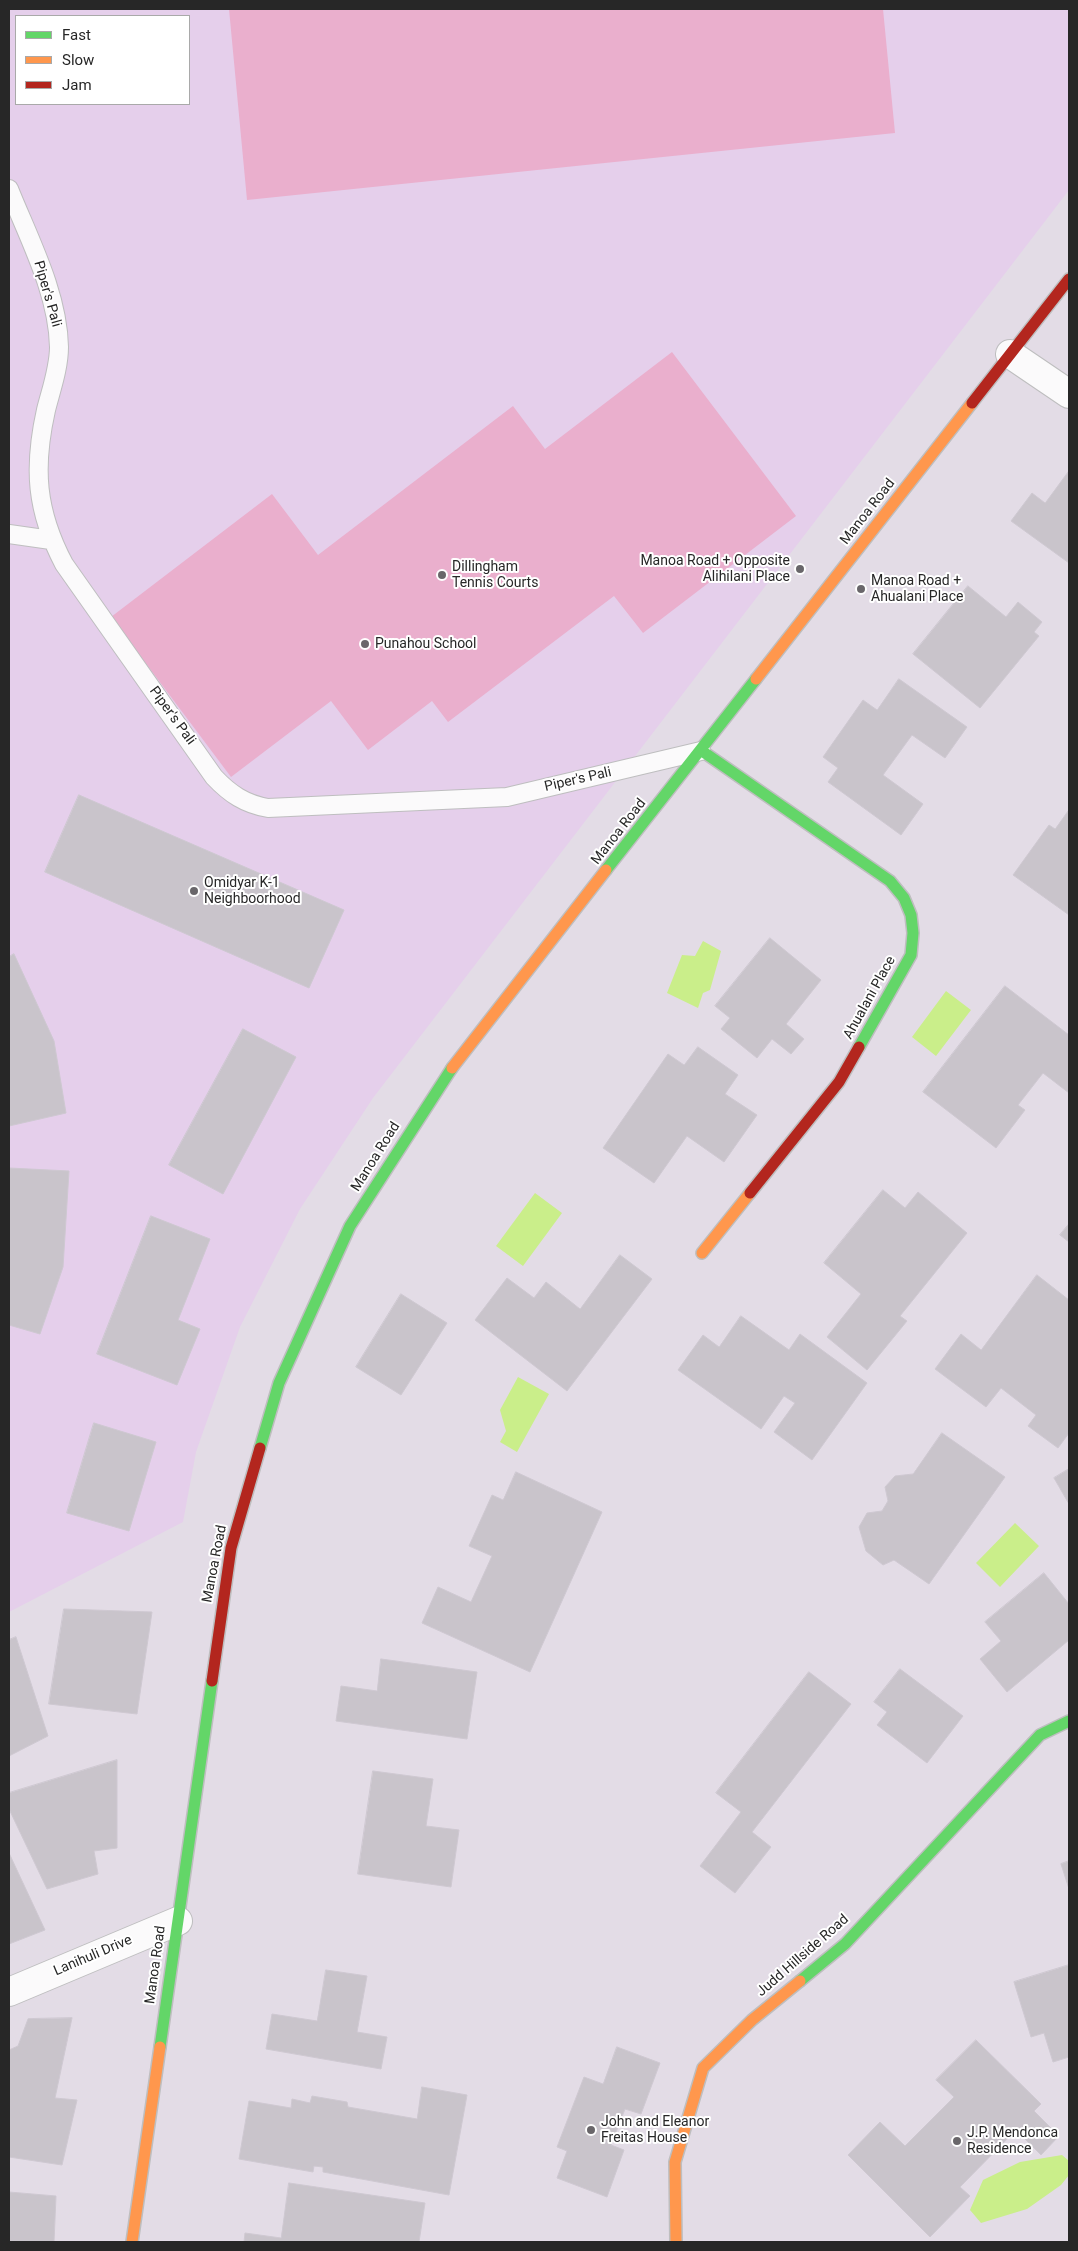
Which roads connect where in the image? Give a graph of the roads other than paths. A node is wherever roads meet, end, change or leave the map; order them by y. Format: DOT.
graph roads {
  1 [pos="9,189"];
  2 [pos="1069,279"];
  3 [pos="1010,354"];
  4 [pos="1069,394"];
  5 [pos="9,534"];
  6 [pos="51,540"];
  7 [pos="702,751"];
  8 [pos="702,1253"];
  9 [pos="1069,1721"];
  10 [pos="178,1921"];
  11 [pos="9,1992"];
  12 [pos="132,2242"];
  13 [pos="676,2242"];
  1 -- 6 [label="lane, Piper's Pali"];
  2 -- 3 [label="main road, Manoa Road"];
  3 -- 4 [label="street"];
  3 -- 7 [label="main road, Manoa Road"];
  5 -- 6 [label="lane"];
  6 -- 7 [label="lane, Piper's Pali"];
  7 -- 8 [label="main road, Ahualani Place"];
  7 -- 10 [label="main road, Manoa Road"];
  9 -- 13 [label="main road, Judd Hillside Road"];
  10 -- 11 [label="street, Lanihuli Drive"];
  10 -- 12 [label="main road, Manoa Road"];
}
